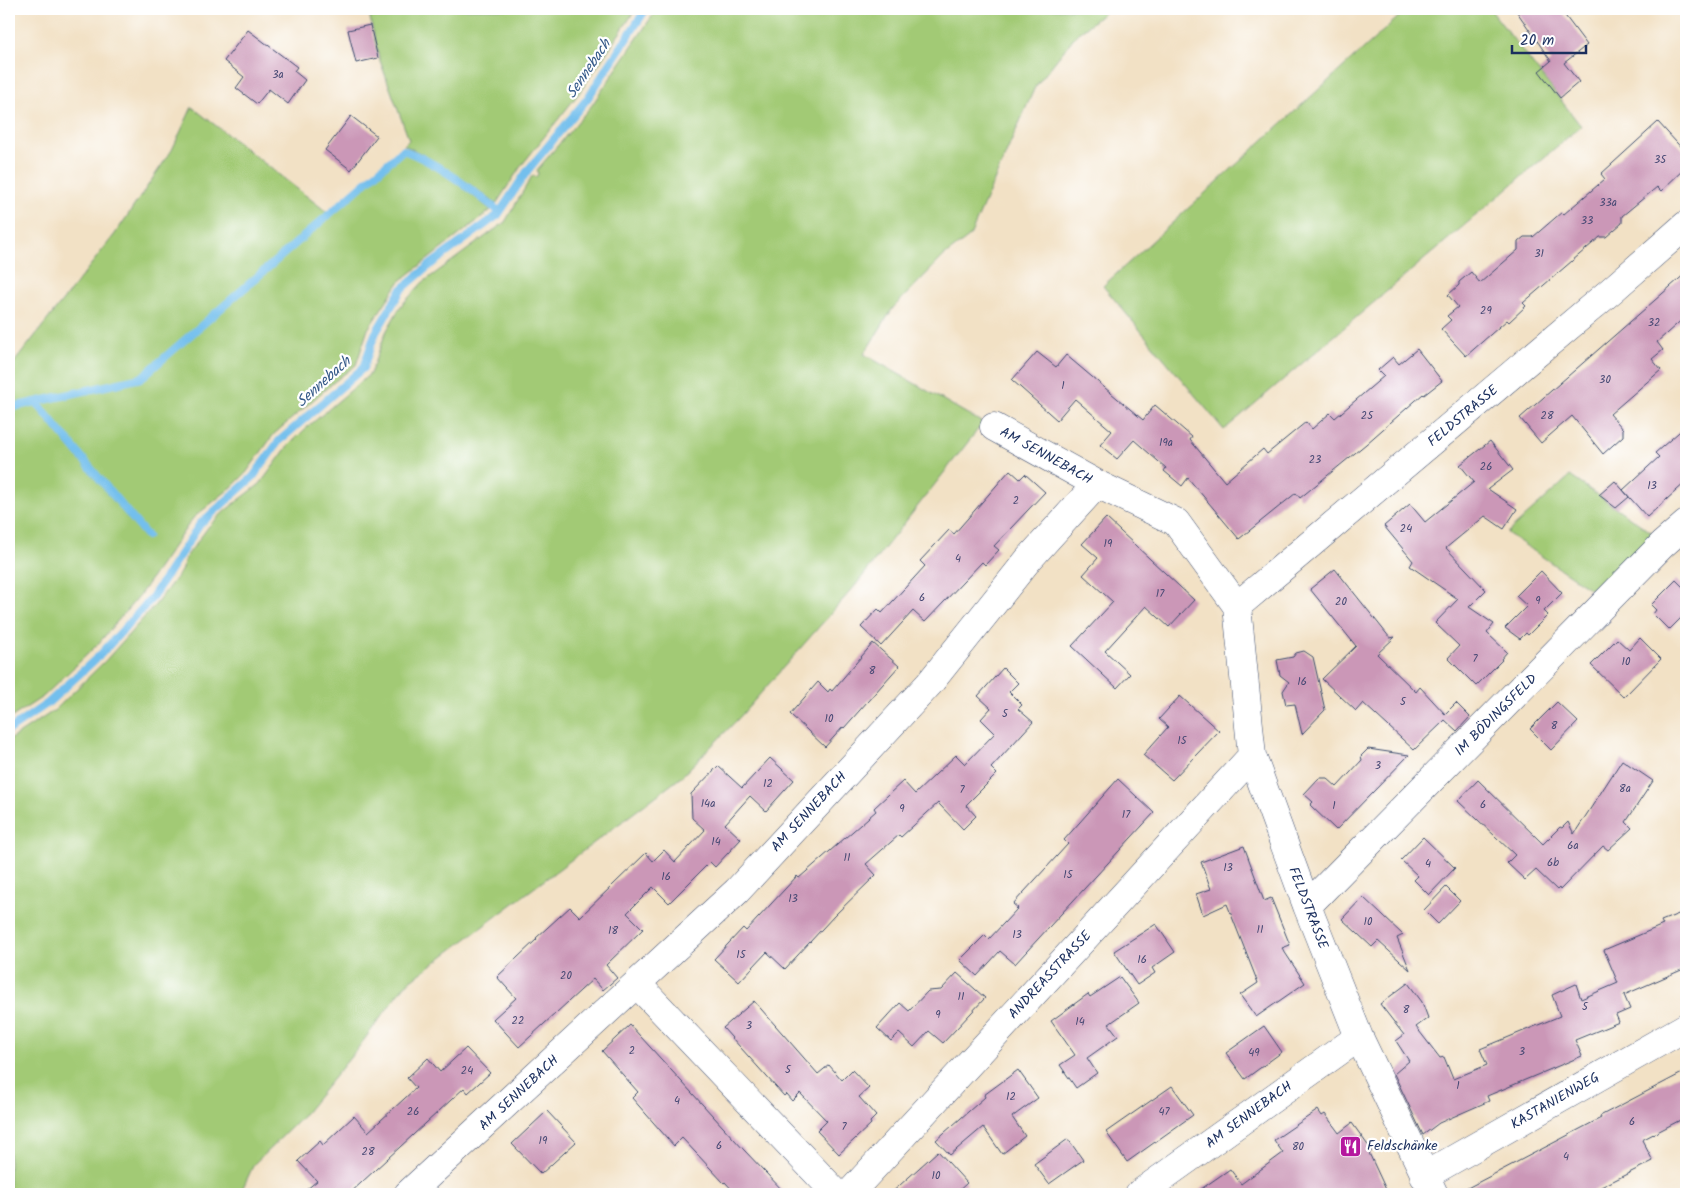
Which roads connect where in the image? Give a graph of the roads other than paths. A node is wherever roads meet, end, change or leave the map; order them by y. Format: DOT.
graph roads {
  1 [pos="1686,225"];
  2 [pos="994,427"];
  3 [pos="1097,484"];
  4 [pos="1686,524"];
  5 [pos="1237,606"];
  6 [pos="1252,756"];
  7 [pos="1307,906"];
  8 [pos="637,984"];
  9 [pos="1686,1027"];
  10 [pos="1359,1036"];
  11 [pos="1429,1185"];
  12 [pos="408,1194"];
  13 [pos="836,1194"];
  14 [pos="848,1194"];
  15 [pos="1139,1194"];
  1 -- 5 [label="street, FELDSTRASSE"];
  2 -- 3 [label="street, AM SENNEBACH"];
  3 -- 5 [label="street"];
  3 -- 8 [label="street, AM SENNEBACH"];
  4 -- 7 [label="street, IM BÖDINGSFELD"];
  5 -- 6 [label="street, FELDSTRASSE"];
  6 -- 7 [label="street, FELDSTRASSE"];
  6 -- 14 [label="street, ANDREASSTRASSE"];
  7 -- 10 [label="street, FELDSTRASSE"];
  8 -- 12 [label="street, AM SENNEBACH"];
  8 -- 13 [label="street"];
  9 -- 11 [label="street, KASTANIENWEG"];
  10 -- 11 [label="street, FELDSTRASSE"];
  10 -- 15 [label="street, AM SENNEBACH"];
}
